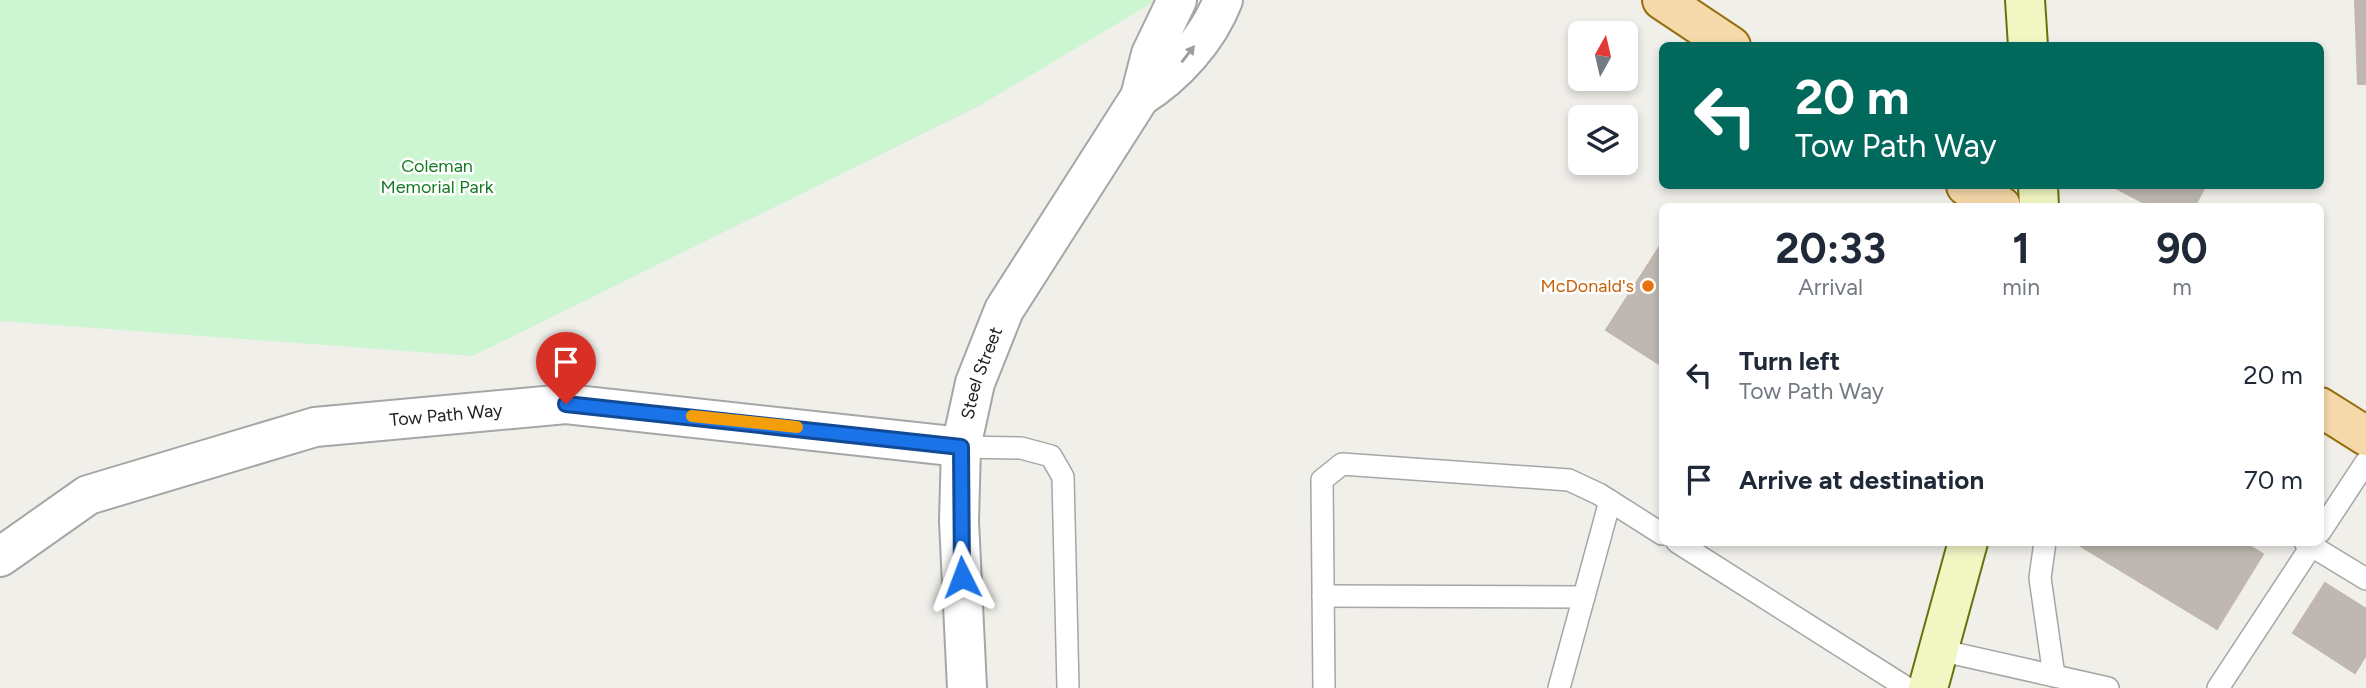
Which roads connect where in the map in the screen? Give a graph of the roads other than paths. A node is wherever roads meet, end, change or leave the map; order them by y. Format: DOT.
graph roads {
  1 [pos="1177,0"];
  2 [pos="1223,0"];
  3 [pos="1662,0"];
  4 [pos="2025,0"];
  5 [pos="1725,42"];
  6 [pos="2028,42"];
  7 [pos="1140,97"];
  8 [pos="1971,189"];
  9 [pos="1996,203"];
  10 [pos="2324,410"];
  11 [pos="2366,436"];
  12 [pos="961,447"];
  13 [pos="2366,462"];
  14 [pos="1610,501"];
  15 [pos="2324,525"];
  16 [pos="1659,532"];
  17 [pos="1682,546"];
  18 [pos="1967,546"];
  19 [pos="2044,546"];
  20 [pos="2310,546"];
  21 [pos="2320,546"];
  22 [pos="0,557"];
  23 [pos="2366,579"];
  24 [pos="1323,596"];
  25 [pos="1584,597"];
  26 [pos="1939,650"];
  27 [pos="2054,676"];
  28 [pos="967,688"];
  29 [pos="1068,688"];
  30 [pos="1324,688"];
  31 [pos="1559,688"];
  32 [pos="1907,688"];
  33 [pos="1928,688"];
  34 [pos="2108,688"];
  35 [pos="2218,688"];
  1 -- 7 [label="street, Steel Street"];
  7 -- 2 [label="street, Steel Street, one-way"];
  3 -- 5 [label="main road"];
  4 -- 6 [label="main road"];
  7 -- 12 [label="street, Steel Street"];
  8 -- 9 [label="main road"];
  10 -- 11 [label="main road"];
  12 -- 22 [label="street, Tow Path Way"];
  12 -- 28 [label="street, Steel Street"];
  12 -- 29 [label="lane"];
  13 -- 15 [label="lane"];
  14 -- 16 [label="lane"];
  14 -- 24 [label="lane"];
  14 -- 25 [label="lane"];
  17 -- 32 [label="lane"];
  18 -- 26 [label="main road"];
  19 -- 27 [label="lane"];
  20 -- 35 [label="lane"];
  21 -- 23 [label="lane"];
  24 -- 25 [label="lane"];
  24 -- 30 [label="lane"];
  25 -- 31 [label="lane"];
  26 -- 27 [label="lane"];
  26 -- 33 [label="main road"];
  27 -- 34 [label="lane"];
}
